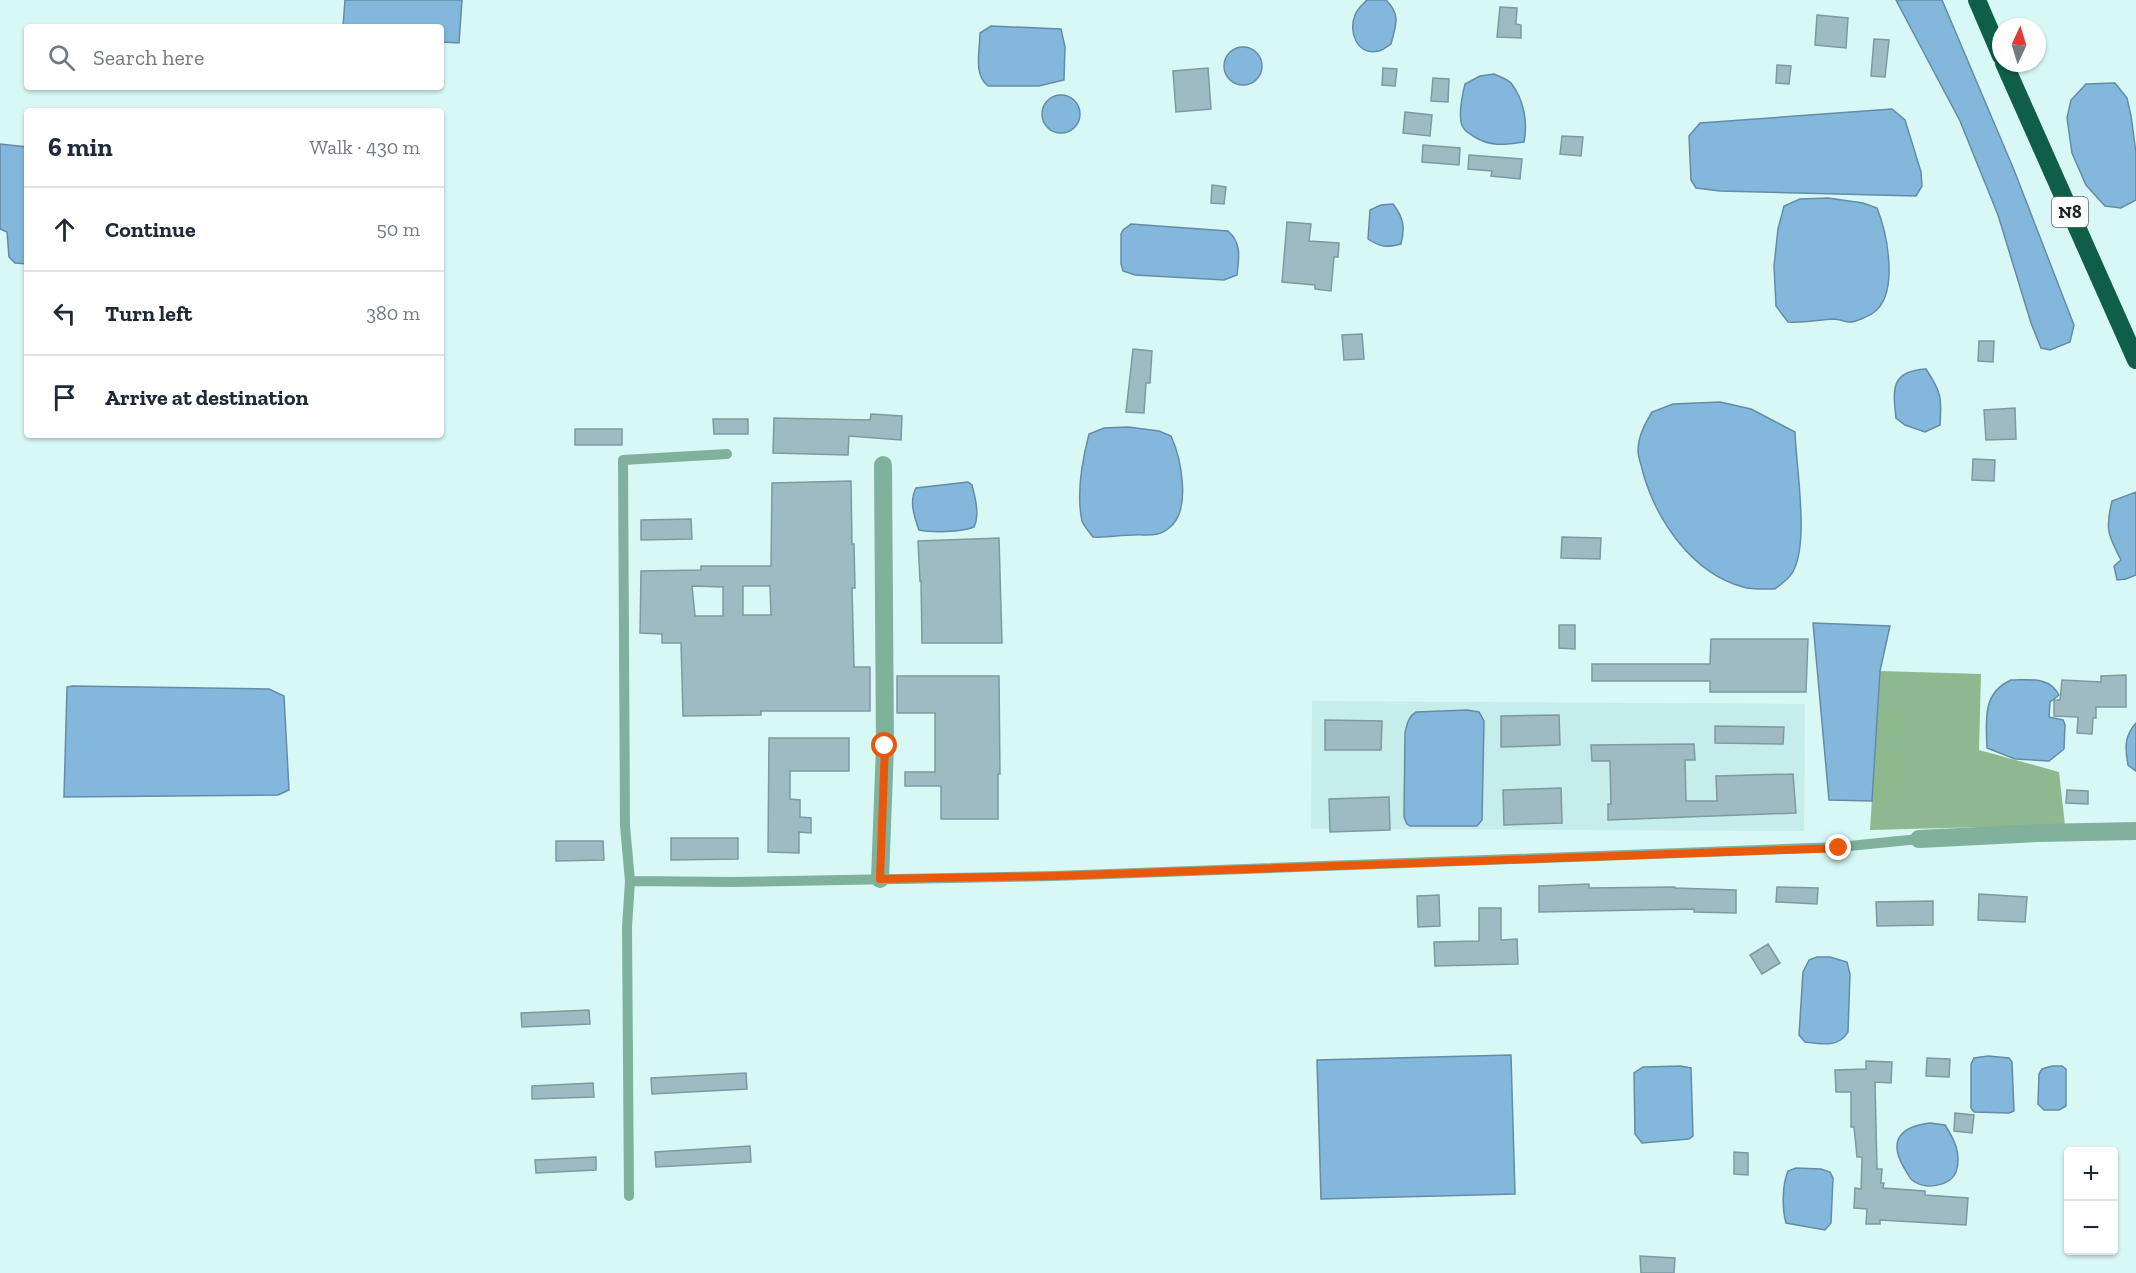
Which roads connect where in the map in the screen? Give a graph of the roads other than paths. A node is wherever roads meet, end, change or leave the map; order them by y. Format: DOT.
graph roads {
  1 [pos="1977,0"];
  2 [pos="1992,35"];
  3 [pos="2008,72"];
  4 [pos="2136,360"];
  5 [pos="727,454"];
  6 [pos="883,465"];
  7 [pos="2136,831"];
  8 [pos="1919,839"];
  9 [pos="880,879"];
  10 [pos="630,881"];
  11 [pos="629,1196"];
  1 -- 2 [label="highway"];
  3 -- 4 [label="highway, N8"];
  5 -- 10 [label="lane"];
  6 -- 9 [label="street"];
  7 -- 8 [label="street"];
  8 -- 9 [label="lane"];
  9 -- 10 [label="lane"];
  10 -- 11 [label="lane"];
}
